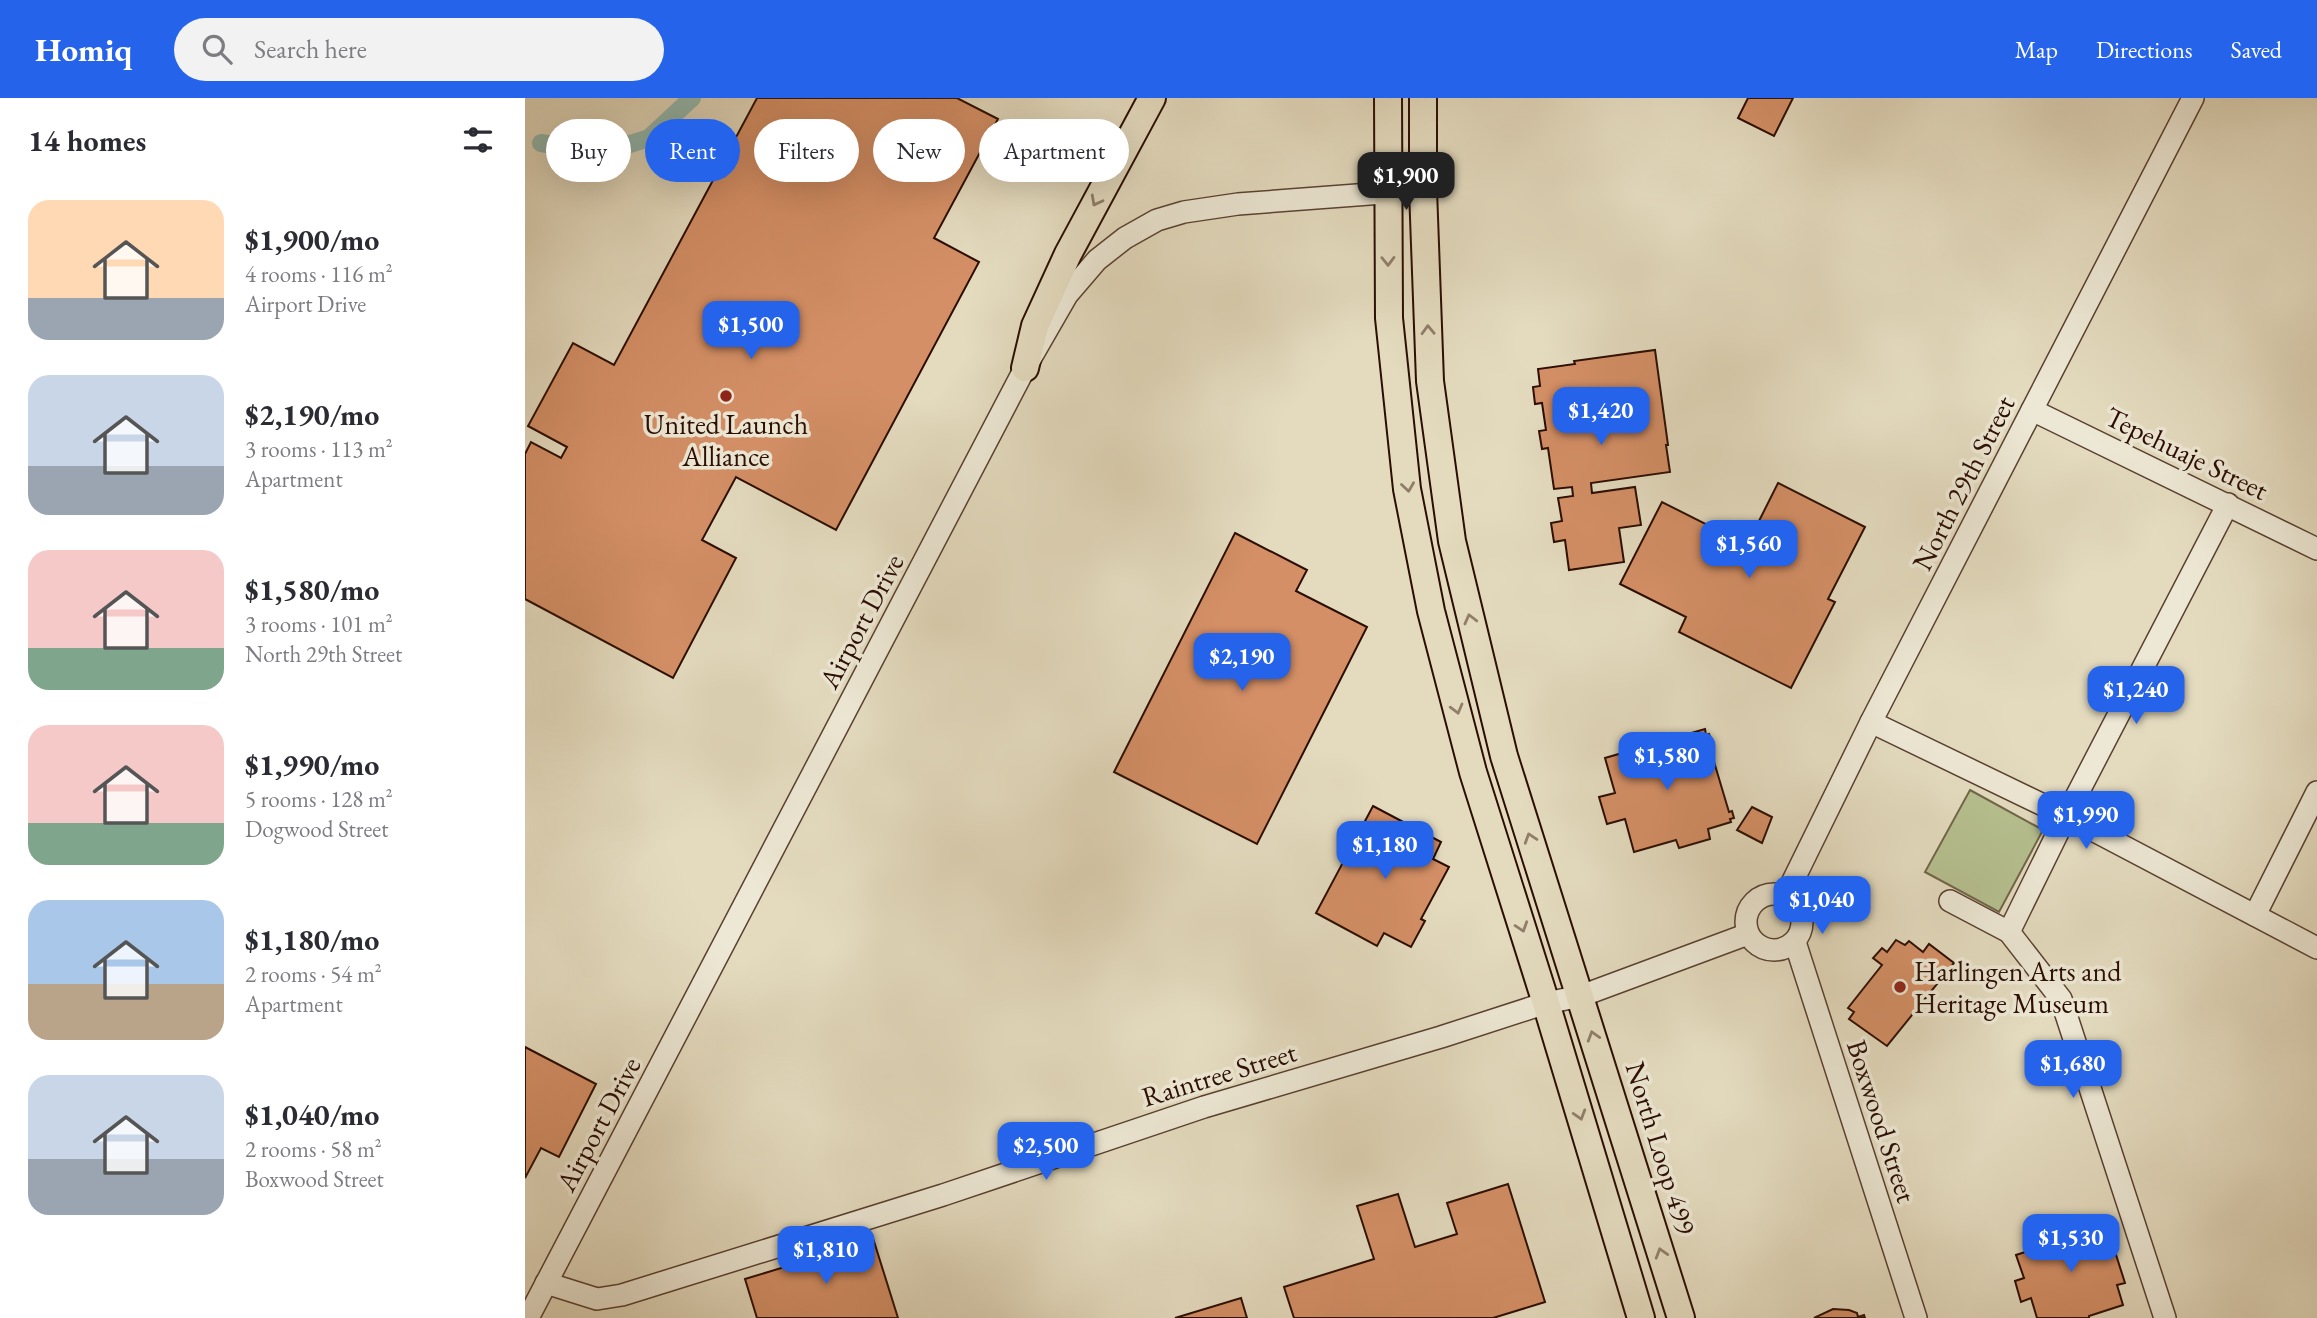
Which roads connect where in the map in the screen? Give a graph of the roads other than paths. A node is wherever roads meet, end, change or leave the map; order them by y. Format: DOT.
graph roads {
  1 [pos="1152,98"];
  2 [pos="1388,98"];
  3 [pos="1423,98"];
  4 [pos="2193,98"];
  5 [pos="1423,190"];
  6 [pos="1387,192"];
  7 [pos="1025,368"];
  8 [pos="2032,410"];
  9 [pos="2228,504"];
  10 [pos="2317,549"];
  11 [pos="1871,722"];
  12 [pos="2317,792"];
  13 [pos="2066,816"];
  14 [pos="1786,895"];
  15 [pos="1950,901"];
  16 [pos="2255,915"];
  17 [pos="2009,932"];
  18 [pos="1748,934"];
  19 [pos="1795,942"];
  20 [pos="2317,948"];
  21 [pos="1581,996"];
  22 [pos="1546,1003"];
  23 [pos="546,1283"];
  24 [pos="528,1318"];
  25 [pos="1641,1318"];
  26 [pos="1681,1318"];
  27 [pos="1916,1318"];
  28 [pos="2165,1318"];
  1 -- 7 [label="main road, one-way"];
  2 -- 6 [label="main road"];
  3 -- 5 [label="main road, North Loop 499"];
  4 -- 8 [label="street, North 29th Street"];
  5 -- 6 [label="street, Airport Drive"];
  21 -- 5 [label="main road, North Loop 499, one-way"];
  6 -- 7 [label="street, Airport Drive"];
  6 -- 22 [label="main road, one-way"];
  7 -- 23 [label="street, Airport Drive"];
  8 -- 9 [label="street, Tepehuaje Street"];
  8 -- 11 [label="street, North 29th Street"];
  9 -- 10 [label="street, Tepehuaje Street"];
  9 -- 13 [label="street"];
  11 -- 13 [label="street"];
  11 -- 14 [label="street, North 29th Street"];
  12 -- 16 [label="street"];
  13 -- 16 [label="street"];
  13 -- 17 [label="street"];
  14 -- 18 [label="street"];
  14 -- 19 [label="street"];
  15 -- 17 [label="street"];
  16 -- 20 [label="street"];
  17 -- 28 [label="street"];
  18 -- 19 [label="street"];
  18 -- 21 [label="street, Raintree Street"];
  19 -- 27 [label="street, Boxwood Street"];
  21 -- 22 [label="street, Raintree Street"];
  26 -- 21 [label="main road, North Loop 499, one-way"];
  22 -- 23 [label="street, Raintree Street"];
  22 -- 25 [label="main road, one-way"];
  23 -- 24 [label="street, Airport Drive"];
}
